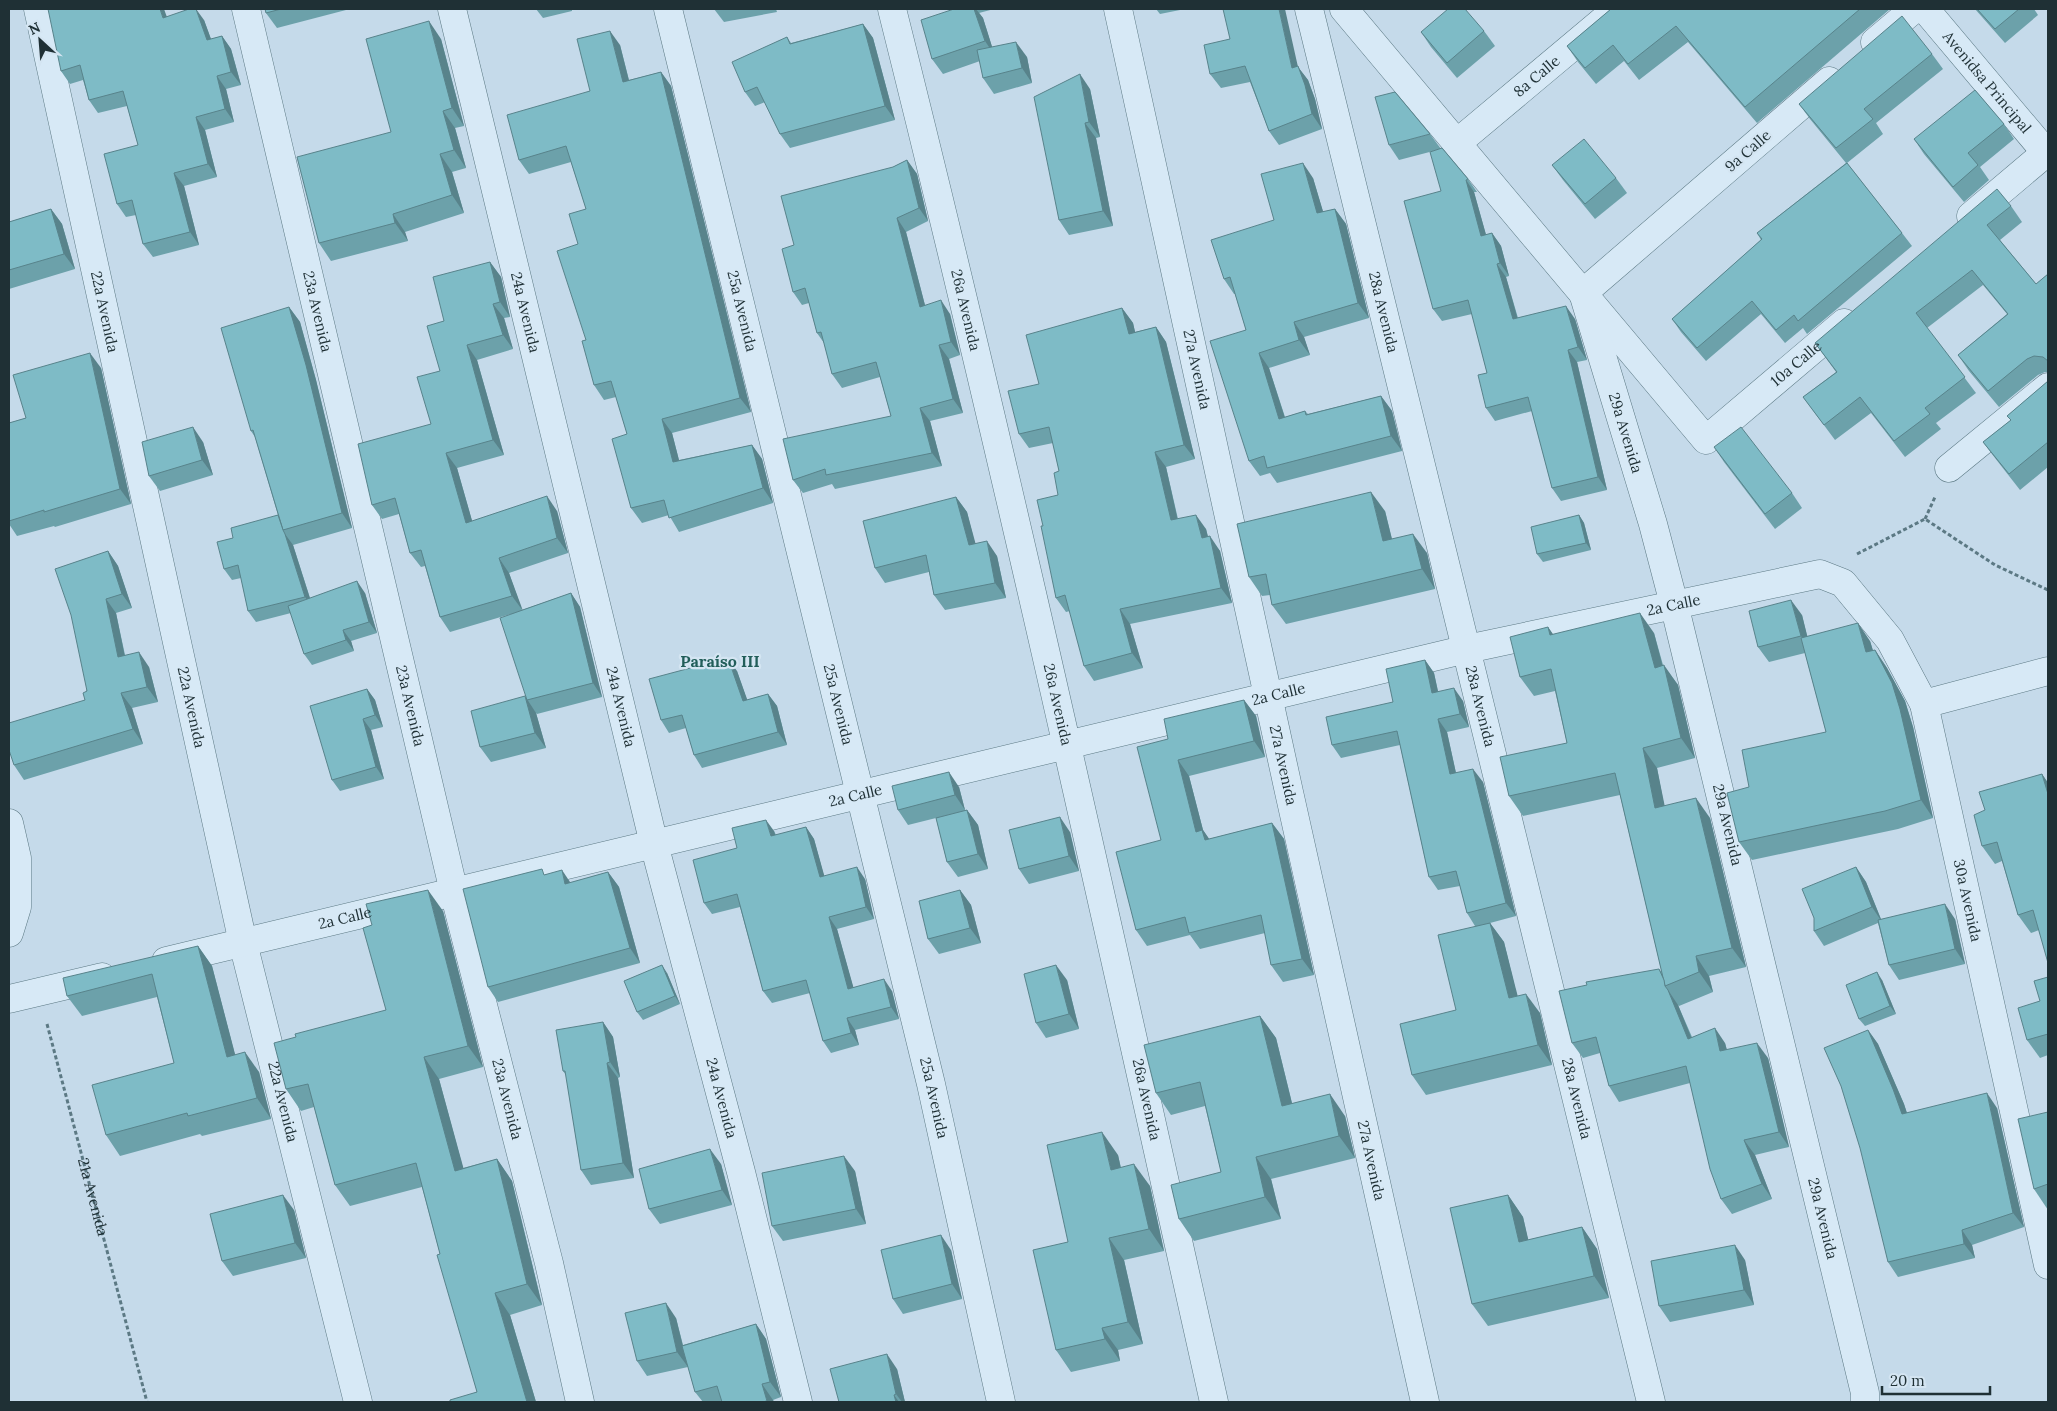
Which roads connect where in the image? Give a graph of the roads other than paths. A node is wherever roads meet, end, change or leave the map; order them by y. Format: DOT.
graph roads {
  1 [pos="38,9"];
  2 [pos="246,9"];
  3 [pos="452,9"];
  4 [pos="668,9"];
  5 [pos="892,9"];
  6 [pos="1118,9"];
  7 [pos="1309,9"];
  8 [pos="1616,9"];
  9 [pos="1914,9"];
  10 [pos="1925,9"];
  11 [pos="1347,10"];
  12 [pos="1457,143"];
  13 [pos="2048,153"];
  14 [pos="1955,229"];
  15 [pos="1583,293"];
  16 [pos="1864,306"];
  17 [pos="2048,387"];
  18 [pos="1949,468"];
  19 [pos="1820,574"];
  20 [pos="1674,604"];
  21 [pos="1466,649"];
  22 [pos="2048,671"];
  23 [pos="1269,696"];
  24 [pos="1924,704"];
  25 [pos="1068,745"];
  26 [pos="859,795"];
  27 [pos="9,823"];
  28 [pos="654,844"];
  29 [pos="454,892"];
  30 [pos="9,933"];
  31 [pos="243,943"];
  32 [pos="9,999"];
  33 [pos="2048,1265"];
  34 [pos="358,1402"];
  35 [pos="580,1402"];
  36 [pos="798,1402"];
  37 [pos="1001,1402"];
  38 [pos="1214,1402"];
  39 [pos="1425,1402"];
  40 [pos="1651,1402"];
  41 [pos="1865,1402"];
  1 -- 31 [label="street, 22a Avenida"];
  2 -- 29 [label="street, 23a Avenida"];
  3 -- 28 [label="street, 24a Avenida"];
  4 -- 26 [label="street, 25a Avenida"];
  5 -- 25 [label="street, 26a Avenida"];
  6 -- 23 [label="street, 27a Avenida"];
  7 -- 21 [label="street, 28a Avenida"];
  8 -- 12 [label="street, 8a Calle"];
  9 -- 15 [label="street, 9a Calle"];
  10 -- 13 [label="street, Avenidsa Principal"];
  11 -- 12 [label="street"];
  12 -- 15 [label="street"];
  13 -- 14 [label="street"];
  15 -- 16 [label="street, 10a Calle"];
  15 -- 20 [label="street, 29a Avenida"];
  17 -- 18 [label="street"];
  19 -- 20 [label="street, 2a Calle"];
  19 -- 24 [label="street, 30a Avenida"];
  20 -- 21 [label="street, 2a Calle"];
  20 -- 41 [label="street, 29a Avenida"];
  21 -- 23 [label="street, 2a Calle"];
  21 -- 40 [label="street, 28a Avenida"];
  22 -- 24 [label="street"];
  23 -- 25 [label="street, 2a Calle"];
  23 -- 39 [label="street, 27a Avenida"];
  24 -- 33 [label="street, 30a Avenida"];
  25 -- 26 [label="street, 2a Calle"];
  25 -- 38 [label="street, 26a Avenida"];
  26 -- 28 [label="street, 2a Calle"];
  26 -- 37 [label="street, 25a Avenida"];
  27 -- 30 [label="street"];
  28 -- 29 [label="street, 2a Calle"];
  28 -- 36 [label="street, 24a Avenida"];
  29 -- 31 [label="street, 2a Calle"];
  29 -- 35 [label="street, 23a Avenida"];
  31 -- 32 [label="street, 2a Calle"];
  31 -- 34 [label="street, 22a Avenida"];
}
